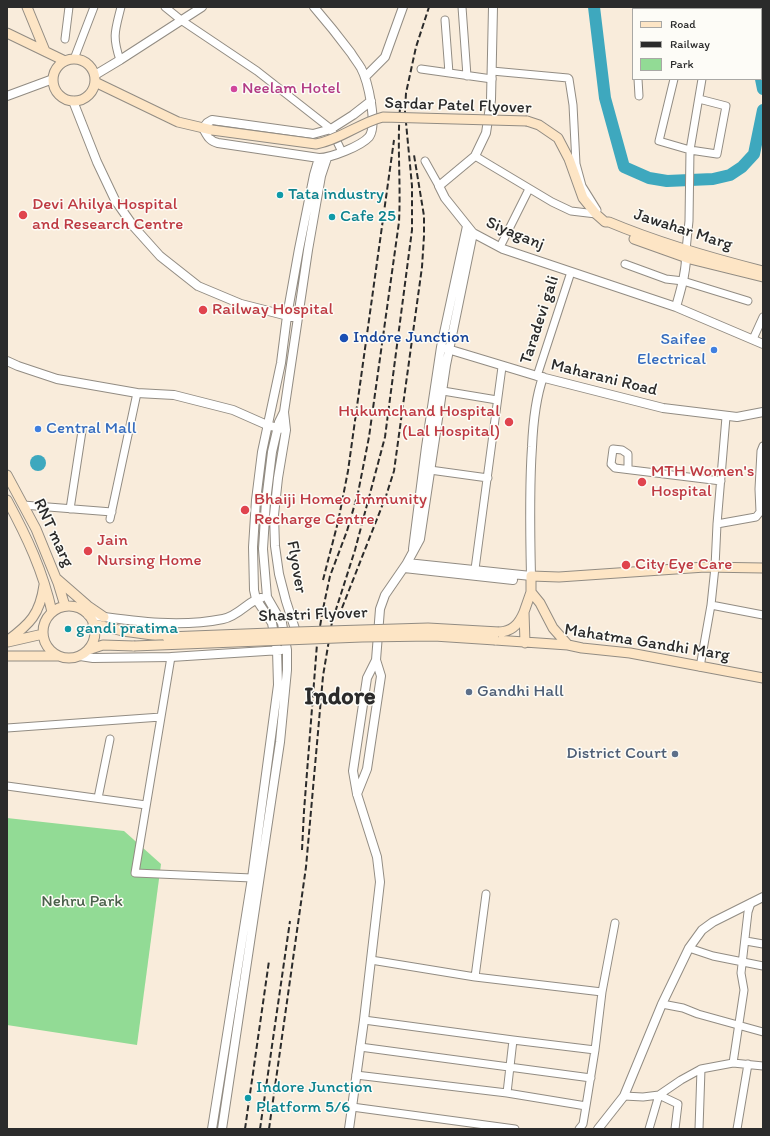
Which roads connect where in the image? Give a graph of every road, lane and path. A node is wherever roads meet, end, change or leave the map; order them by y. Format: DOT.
graph roads {
  1 [pos="27,7"];
  2 [pos="69,7"];
  3 [pos="94,7"];
  4 [pos="121,7"];
  5 [pos="165,7"];
  6 [pos="202,7"];
  7 [pos="314,7"];
  8 [pos="403,7"];
  9 [pos="462,7"];
  10 [pos="493,7"];
  11 [pos="181,20"];
  12 [pos="445,20"];
  13 [pos="7,33"];
  14 [pos="64,39"];
  15 [pos="45,51"];
  16 [pos="70,60"];
  17 [pos="120,60"];
  18 [pos="421,69"];
  19 [pos="449,74"];
  20 [pos="492,75"];
  21 [pos="365,76"];
  22 [pos="467,76"];
  23 [pos="95,78"];
  24 [pos="53,79"];
  25 [pos="638,80"];
  26 [pos="674,80"];
  27 [pos="702,80"];
  28 [pos="7,96"];
  29 [pos="639,96"];
  30 [pos="699,99"];
  31 [pos="371,100"];
  32 [pos="73,101"];
  33 [pos="207,129"];
  34 [pos="331,129"];
  35 [pos="690,150"];
  36 [pos="342,152"];
  37 [pos="475,156"];
  38 [pos="323,158"];
  39 [pos="424,161"];
  40 [pos="439,186"];
  41 [pos="529,189"];
  42 [pos="596,214"];
  43 [pos="607,222"];
  44 [pos="467,226"];
  45 [pos="474,234"];
  46 [pos="500,247"];
  47 [pos="687,254"];
  48 [pos="625,264"];
  49 [pos="763,271"];
  50 [pos="571,272"];
  51 [pos="763,277"];
  52 [pos="683,281"];
  53 [pos="748,301"];
  54 [pos="676,307"];
  55 [pos="288,316"];
  56 [pos="763,317"];
  57 [pos="297,318"];
  58 [pos="753,339"];
  59 [pos="763,344"];
  60 [pos="445,348"];
  61 [pos="7,361"];
  62 [pos="502,367"];
  63 [pos="540,377"];
  64 [pos="443,391"];
  65 [pos="137,393"];
  66 [pos="497,400"];
  67 [pos="284,412"];
  68 [pos="763,412"];
  69 [pos="726,417"];
  70 [pos="267,425"];
  71 [pos="277,428"];
  72 [pos="82,431"];
  73 [pos="285,432"];
  74 [pos="763,446"];
  75 [pos="628,469"];
  76 [pos="430,470"];
  77 [pos="7,475"];
  78 [pos="488,478"];
  79 [pos="720,481"];
  80 [pos="761,488"];
  81 [pos="7,500"];
  82 [pos="23,505"];
  83 [pos="70,508"];
  84 [pos="112,512"];
  85 [pos="762,513"];
  86 [pos="110,519"];
  87 [pos="717,524"];
  88 [pos="413,552"];
  89 [pos="406,565"];
  90 [pos="716,567"];
  91 [pos="763,568"];
  92 [pos="475,569"];
  93 [pos="56,578"];
  94 [pos="531,579"];
  95 [pos="44,583"];
  96 [pos="531,592"];
  97 [pos="267,597"];
  98 [pos="256,599"];
  99 [pos="711,605"];
  100 [pos="66,606"];
  101 [pos="52,612"];
  102 [pos="524,612"];
  103 [pos="763,614"];
  104 [pos="88,615"];
  105 [pos="104,617"];
  106 [pos="94,624"];
  107 [pos="296,632"];
  108 [pos="43,634"];
  109 [pos="497,636"];
  110 [pos="7,642"];
  111 [pos="526,642"];
  112 [pos="568,645"];
  113 [pos="88,650"];
  114 [pos="277,650"];
  115 [pos="286,650"];
  116 [pos="7,656"];
  117 [pos="58,656"];
  118 [pos="80,656"];
  119 [pos="171,657"];
  120 [pos="376,660"];
  121 [pos="700,667"];
  122 [pos="763,678"];
  123 [pos="280,699"];
  124 [pos="161,717"];
  125 [pos="7,728"];
  126 [pos="110,739"];
  127 [pos="7,786"];
  128 [pos="357,794"];
  129 [pos="98,798"];
  130 [pos="146,805"];
  131 [pos="256,879"];
  132 [pos="486,894"];
  133 [pos="763,898"];
  134 [pos="751,903"];
  135 [pos="615,923"];
  136 [pos="746,941"];
  137 [pos="763,944"];
  138 [pos="689,948"];
  139 [pos="371,960"];
  140 [pos="742,962"];
  141 [pos="763,966"];
  142 [pos="475,977"];
  143 [pos="602,992"];
  144 [pos="662,1004"];
  145 [pos="364,1020"];
  146 [pos="738,1026"];
  147 [pos="763,1032"];
  148 [pos="513,1040"];
  149 [pos="360,1047"];
  150 [pos="595,1050"];
  151 [pos="734,1063"];
  152 [pos="748,1064"];
  153 [pos="510,1066"];
  154 [pos="763,1066"];
  155 [pos="701,1069"];
  156 [pos="356,1075"];
  157 [pos="591,1078"];
  158 [pos="507,1093"];
  159 [pos="659,1095"];
  160 [pos="624,1096"];
  161 [pos="586,1106"];
  162 [pos="352,1107"];
  163 [pos="212,1129"];
  164 [pos="222,1129"];
  165 [pos="349,1129"];
  166 [pos="515,1129"];
  167 [pos="579,1129"];
  168 [pos="599,1129"];
  169 [pos="649,1129"];
  170 [pos="675,1129"];
  171 [pos="699,1129"];
  172 [pos="737,1129"];
  1 -- 15 [label="main road"];
  2 -- 14 [label="street"];
  3 -- 16 [label="street"];
  4 -- 17 [label="street"];
  5 -- 11 [label="street"];
  6 -- 11 [label="street"];
  7 -- 21 [label="street"];
  8 -- 21 [label="street"];
  9 -- 22 [label="street"];
  10 -- 20 [label="street"];
  11 -- 17 [label="street"];
  11 -- 34 [label="street"];
  12 -- 19 [label="street"];
  13 -- 15 [label="main road"];
  15 -- 16 [label="main road"];
  16 -- 23 [label="main road"];
  16 -- 24 [label="main road"];
  17 -- 23 [label="street"];
  18 -- 19 [label="street"];
  19 -- 22 [label="street"];
  20 -- 22 [label="street"];
  20 -- 37 [label="street"];
  20 -- 43 [label="street"];
  21 -- 31 [label="street"];
  23 -- 32 [label="main road"];
  23 -- 33 [label="main road, Sardar Patel Flyover"];
  24 -- 28 [label="street"];
  24 -- 32 [label="main road"];
  25 -- 29 [label="street"];
  26 -- 35 [label="street"];
  27 -- 30 [label="street"];
  30 -- 35 [label="street"];
  30 -- 35 [label="street"];
  31 -- 34 [label="street"];
  31 -- 36 [label="street"];
  32 -- 55 [label="street"];
  33 -- 34 [label="street"];
  33 -- 38 [label="street"];
  33 -- 42 [label="main road, Sardar Patel Flyover, bridge"];
  34 -- 36 [label="street"];
  35 -- 47 [label="street"];
  36 -- 38 [label="street"];
  37 -- 40 [label="street"];
  37 -- 41 [label="street"];
  38 -- 55 [label="street"];
  38 -- 57 [label="street"];
  39 -- 40 [label="street"];
  40 -- 44 [label="street, Siyaganj"];
  41 -- 42 [label="street"];
  41 -- 46 [label="street"];
  42 -- 43 [label="main road"];
  43 -- 47 [label="main road"];
  44 -- 45 [label="street, Siyaganj"];
  44 -- 60 [label="street"];
  45 -- 46 [label="street, Siyaganj"];
  45 -- 60 [label="street"];
  46 -- 50 [label="street, Siyaganj"];
  47 -- 49 [label="main road, Jawahar Marg"];
  47 -- 51 [label="main road"];
  47 -- 52 [label="street"];
  48 -- 52 [label="street"];
  50 -- 54 [label="street, Siyaganj"];
  50 -- 63 [label="street, Taradevi gali"];
  52 -- 53 [label="street"];
  52 -- 54 [label="street"];
  54 -- 58 [label="street, Siyaganj"];
  55 -- 57 [label="street"];
  55 -- 70 [label="street"];
  56 -- 58 [label="street"];
  57 -- 67 [label="street"];
  58 -- 59 [label="street, Siyaganj"];
  60 -- 62 [label="street, Maharani Road"];
  60 -- 64 [label="street"];
  60 -- 88 [label="street"];
  61 -- 65 [label="street"];
  62 -- 63 [label="street, Maharani Road"];
  62 -- 66 [label="street"];
  63 -- 69 [label="street, Maharani Road"];
  63 -- 94 [label="street"];
  64 -- 66 [label="street"];
  64 -- 76 [label="street"];
  65 -- 70 [label="street"];
  65 -- 84 [label="street"];
  66 -- 78 [label="street"];
  67 -- 71 [label="street"];
  67 -- 73 [label="street, Flyover"];
  68 -- 69 [label="street, Maharani Road"];
  69 -- 79 [label="street"];
  70 -- 71 [label="street"];
  70 -- 98 [label="street"];
  71 -- 73 [label="street"];
  71 -- 97 [label="street"];
  72 -- 83 [label="street"];
  73 -- 107 [label="street, Flyover"];
  74 -- 80 [label="street"];
  75 -- 79 [label="street"];
  76 -- 78 [label="street"];
  76 -- 88 [label="street"];
  77 -- 82 [label="main road, RNT marg"];
  78 -- 92 [label="street"];
  79 -- 87 [label="street"];
  80 -- 85 [label="street"];
  81 -- 95 [label="main road, RNT marg"];
  82 -- 83 [label="street"];
  82 -- 93 [label="main road, RNT marg"];
  83 -- 84 [label="street"];
  84 -- 86 [label="street"];
  85 -- 87 [label="street"];
  87 -- 90 [label="street"];
  88 -- 89 [label="street"];
  89 -- 92 [label="street"];
  89 -- 94 [label="street"];
  89 -- 120 [label="street"];
  90 -- 91 [label="main road"];
  90 -- 94 [label="main road"];
  90 -- 99 [label="street"];
  92 -- 94 [label="street"];
  93 -- 100 [label="main road, RNT marg"];
  93 -- 105 [label="main road"];
  94 -- 96 [label="main road"];
  95 -- 101 [label="main road, RNT marg"];
  95 -- 110 [label="main road"];
  96 -- 102 [label="main road"];
  96 -- 112 [label="main road"];
  97 -- 98 [label="street"];
  97 -- 115 [label="street"];
  98 -- 105 [label="street"];
  98 -- 114 [label="street"];
  99 -- 103 [label="street"];
  99 -- 121 [label="street"];
  100 -- 101 [label="main road"];
  100 -- 104 [label="main road"];
  101 -- 108 [label="main road"];
  102 -- 109 [label="main road, Shastri Flyover"];
  102 -- 111 [label="main road"];
  104 -- 105 [label="street"];
  104 -- 106 [label="main road"];
  106 -- 107 [label="main road, Shastri Flyover, bridge"];
  106 -- 113 [label="main road"];
  107 -- 109 [label="main road, Shastri Flyover, bridge"];
  108 -- 110 [label="main road"];
  108 -- 117 [label="main road"];
  109 -- 111 [label="main road, Shastri Flyover"];
  109 -- 113 [label="main road, Shastri Flyover, bridge"];
  111 -- 112 [label="main road, Mahatma Gandhi Marg"];
  112 -- 121 [label="main road, Mahatma Gandhi Marg"];
  113 -- 118 [label="main road"];
  114 -- 115 [label="street"];
  114 -- 119 [label="street"];
  114 -- 123 [label="street"];
  115 -- 123 [label="street"];
  116 -- 117 [label="main road"];
  117 -- 118 [label="main road"];
  118 -- 119 [label="street"];
  119 -- 124 [label="street"];
  120 -- 128 [label="street"];
  120 -- 128 [label="street"];
  121 -- 122 [label="main road, Mahatma Gandhi Marg"];
  123 -- 131 [label="street"];
  124 -- 125 [label="street"];
  124 -- 130 [label="street"];
  126 -- 129 [label="street"];
  127 -- 129 [label="street"];
  128 -- 139 [label="street"];
  129 -- 130 [label="street"];
  130 -- 131 [label="street"];
  131 -- 163 [label="street"];
  131 -- 164 [label="street"];
  132 -- 142 [label="street"];
  133 -- 134 [label="street"];
  134 -- 136 [label="street"];
  134 -- 138 [label="street"];
  135 -- 143 [label="street"];
  136 -- 137 [label="street"];
  136 -- 140 [label="street"];
  138 -- 140 [label="street"];
  138 -- 144 [label="street"];
  139 -- 142 [label="street"];
  139 -- 145 [label="street"];
  140 -- 141 [label="street"];
  140 -- 146 [label="street"];
  142 -- 143 [label="street"];
  143 -- 150 [label="street"];
  144 -- 146 [label="street"];
  144 -- 160 [label="street"];
  145 -- 148 [label="street"];
  145 -- 149 [label="street"];
  146 -- 147 [label="street"];
  146 -- 151 [label="street"];
  148 -- 150 [label="street"];
  148 -- 153 [label="street"];
  149 -- 153 [label="street"];
  149 -- 156 [label="street"];
  150 -- 157 [label="street"];
  151 -- 152 [label="street"];
  151 -- 155 [label="street"];
  152 -- 154 [label="street"];
  152 -- 172 [label="street"];
  153 -- 157 [label="street"];
  153 -- 158 [label="street"];
  155 -- 159 [label="street"];
  155 -- 171 [label="street"];
  156 -- 158 [label="street"];
  156 -- 162 [label="street"];
  157 -- 161 [label="street"];
  158 -- 161 [label="street"];
  159 -- 160 [label="street"];
  159 -- 169 [label="street"];
  159 -- 170 [label="street"];
  160 -- 168 [label="street"];
  161 -- 167 [label="street"];
  162 -- 165 [label="street"];
  162 -- 166 [label="street"];
}
